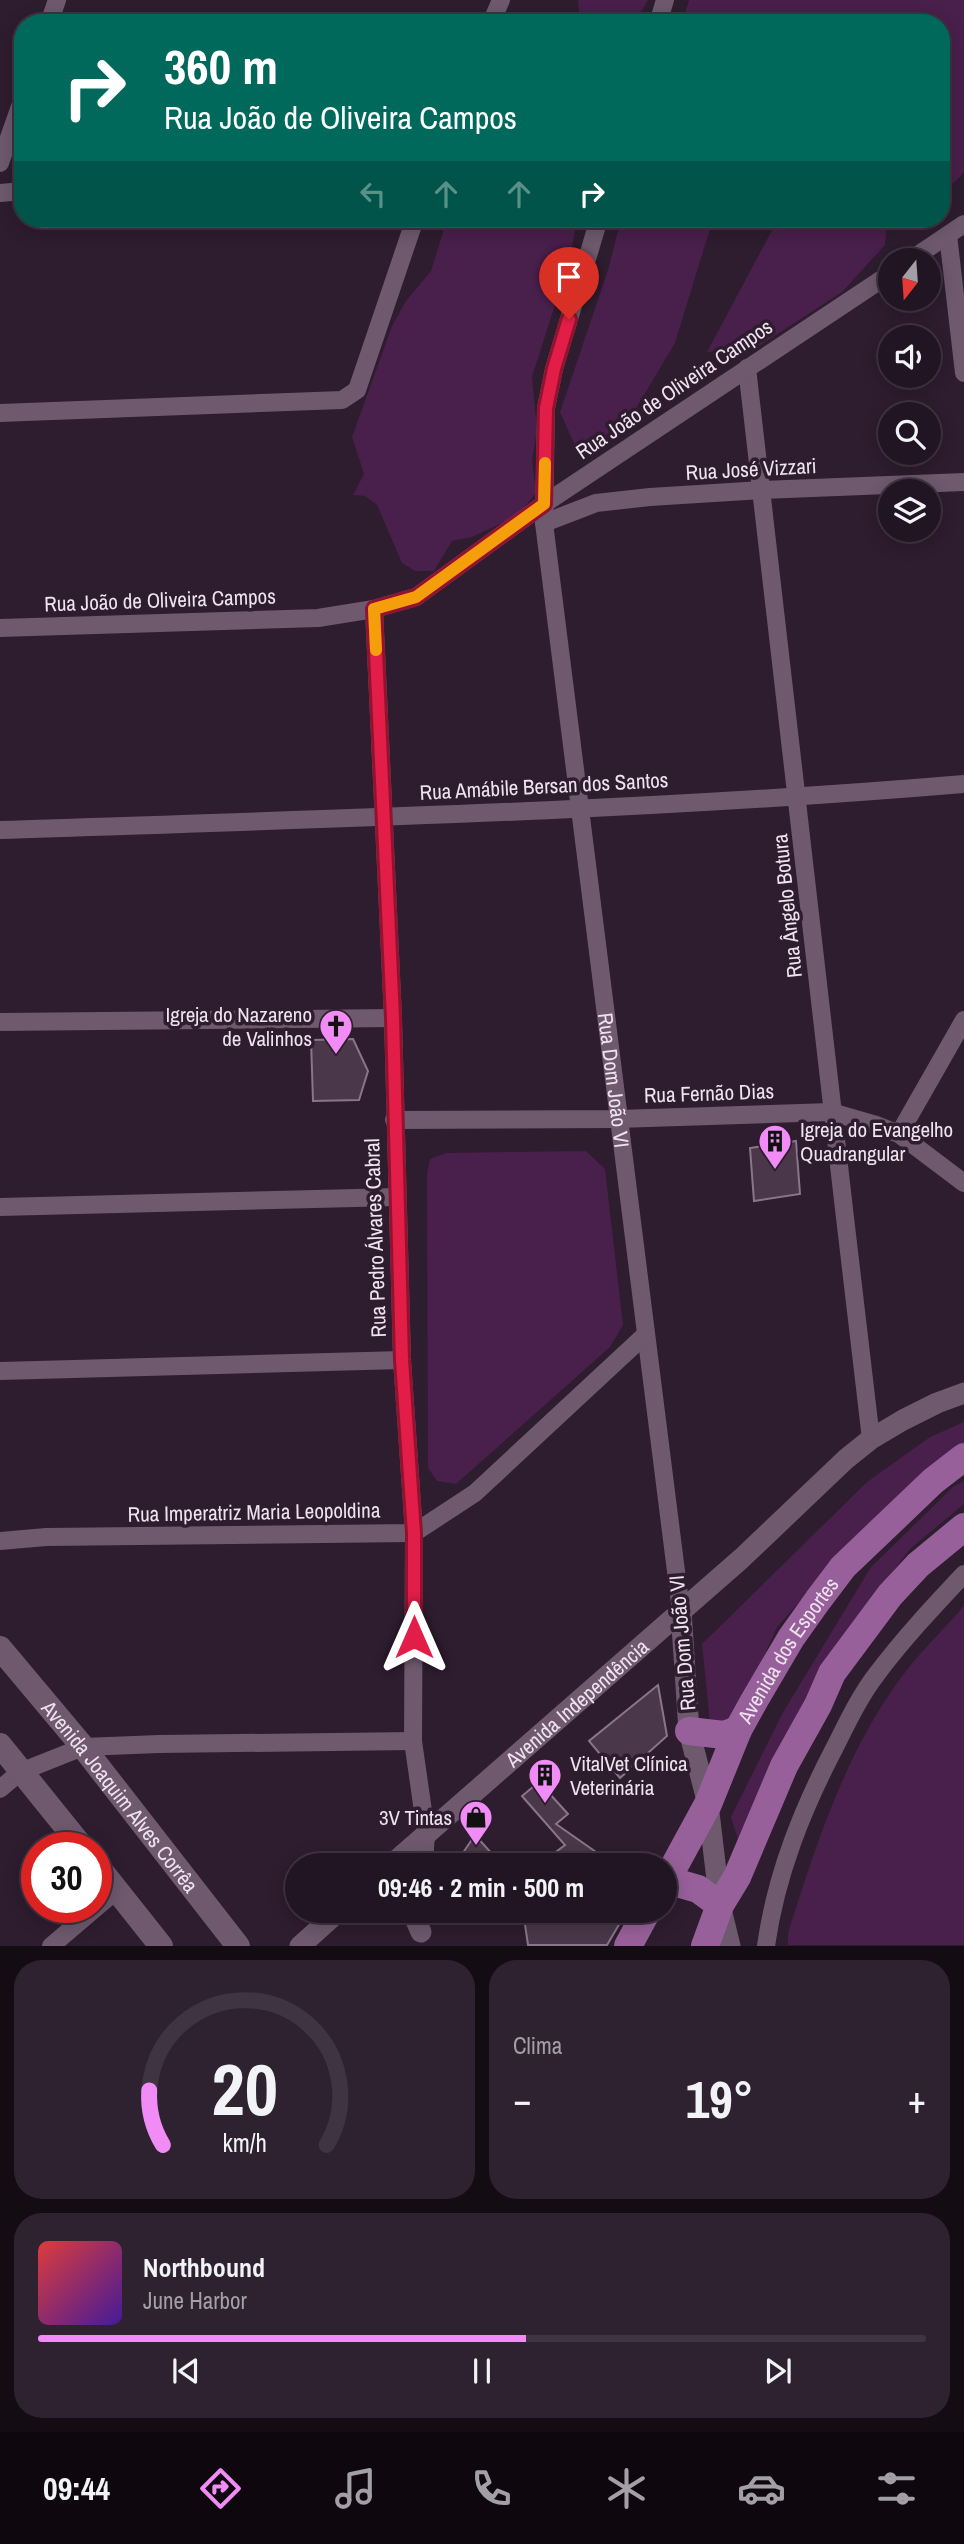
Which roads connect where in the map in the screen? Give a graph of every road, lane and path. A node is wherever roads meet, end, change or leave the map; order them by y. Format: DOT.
graph roads {
  1 [pos="14,123"];
  2 [pos="0,163"];
  3 [pos="964,225"];
  4 [pos="412,228"];
  5 [pos="596,228"];
  6 [pos="948,235"];
  7 [pos="928,248"];
  8 [pos="878,282"];
  9 [pos="747,368"];
  10 [pos="964,373"];
  11 [pos="0,413"];
  12 [pos="964,482"];
  13 [pos="762,490"];
  14 [pos="544,504"];
  15 [pos="544,523"];
  16 [pos="374,609"];
  17 [pos="0,628"];
  18 [pos="964,784"];
  19 [pos="798,798"];
  20 [pos="579,809"];
  21 [pos="384,817"];
  22 [pos="0,830"];
  23 [pos="393,1018"];
  24 [pos="964,1020"];
  25 [pos="0,1022"];
  26 [pos="831,1112"];
  27 [pos="618,1119"];
  28 [pos="394,1120"];
  29 [pos="899,1134"];
  30 [pos="964,1183"];
  31 [pos="396,1197"];
  32 [pos="0,1207"];
  33 [pos="645,1335"];
  34 [pos="402,1360"];
  35 [pos="0,1371"];
  36 [pos="964,1393"];
  37 [pos="872,1439"];
  38 [pos="964,1457"];
  39 [pos="964,1527"];
  40 [pos="414,1533"];
  41 [pos="0,1541"];
  42 [pos="964,1574"];
  43 [pos="681,1611"];
  44 [pos="0,1648"];
  45 [pos="738,1730"];
  46 [pos="689,1731"];
  47 [pos="413,1741"];
  48 [pos="0,1745"];
  49 [pos="83,1747"];
  50 [pos="20,1772"];
  51 [pos="0,1789"];
  52 [pos="708,1804"];
  53 [pos="70,1832"];
  54 [pos="426,1832"];
  55 [pos="404,1853"];
  56 [pos="425,1853"];
  57 [pos="677,1861"];
  58 [pos="112,1882"];
  59 [pos="677,1884"];
  60 [pos="118,1889"];
  61 [pos="720,1905"];
  62 [pos="325,1923"];
  63 [pos="641,1923"];
  64 [pos="51,1945"];
  65 [pos="162,1945"];
  66 [pos="238,1945"];
  67 [pos="300,1945"];
  68 [pos="628,1945"];
  69 [pos="705,1945"];
  70 [pos="730,1945"];
  71 [pos="766,1945"];
  1 -- 2 [label="street"];
  3 -- 6 [label="street"];
  4 -- 11 [label="street"];
  5 -- 14 [label="street, Rua Dom João VI"];
  6 -- 7 [label="street"];
  6 -- 10 [label="street"];
  8 -- 9 [label="street, Rua João de Oliveira Campos"];
  9 -- 13 [label="street, Rua Ângelo Botura"];
  9 -- 14 [label="street, Rua João de Oliveira Campos"];
  12 -- 13 [label="street, Rua José Vizzari"];
  13 -- 15 [label="street, Rua José Vizzari"];
  13 -- 19 [label="street, Rua Ângelo Botura"];
  14 -- 15 [label="street, Rua Dom João VI"];
  14 -- 16 [label="street, Rua João de Oliveira Campos"];
  15 -- 20 [label="street, Rua Dom João VI"];
  16 -- 17 [label="street, Rua João de Oliveira Campos"];
  16 -- 21 [label="street, Rua Pedro Álvares Cabral"];
  18 -- 19 [label="street, Rua Amábile Bersan dos Santos"];
  19 -- 20 [label="street, Rua Amábile Bersan dos Santos"];
  19 -- 26 [label="street, Rua Ângelo Botura"];
  20 -- 21 [label="street, Rua Amábile Bersan dos Santos"];
  20 -- 27 [label="street, Rua Dom João VI"];
  21 -- 22 [label="street, Rua Amábile Bersan dos Santos"];
  21 -- 23 [label="street, Rua Pedro Álvares Cabral"];
  23 -- 25 [label="street"];
  23 -- 28 [label="street, Rua Pedro Álvares Cabral"];
  24 -- 29 [label="street"];
  26 -- 27 [label="street, Rua Fernão Dias"];
  26 -- 29 [label="street, Rua Fernão Dias"];
  26 -- 37 [label="street, Rua Ângelo Botura"];
  27 -- 28 [label="street, Rua Fernão Dias"];
  27 -- 33 [label="street, Rua Dom João VI"];
  28 -- 31 [label="street, Rua Pedro Álvares Cabral"];
  29 -- 30 [label="street, Rua Fernão Dias"];
  31 -- 32 [label="street"];
  31 -- 34 [label="street, Rua Pedro Álvares Cabral"];
  33 -- 40 [label="street"];
  33 -- 43 [label="street, Rua Dom João VI"];
  34 -- 35 [label="street"];
  34 -- 40 [label="street, Rua Pedro Álvares Cabral"];
  36 -- 37 [label="street, Avenida Independência"];
  37 -- 43 [label="street, Avenida Independência"];
  38 -- 45 [label="main road, Avenida dos Esportes"];
  39 -- 61 [label="main road"];
  40 -- 41 [label="street, Rua Imperatriz Maria Leopoldina"];
  40 -- 47 [label="street, Rua Pedro Álvares Cabral"];
  42 -- 71 [label="street"];
  43 -- 46 [label="street, Rua Dom João VI"];
  43 -- 54 [label="street, Avenida Independência"];
  44 -- 49 [label="main road, Avenida Joaquim Alves Corrêa"];
  45 -- 46 [label="main road"];
  45 -- 52 [label="main road, Avenida dos Esportes"];
  46 -- 52 [label="street, Rua Dom João VI"];
  47 -- 49 [label="street"];
  47 -- 54 [label="street, Rua Pedro Álvares Cabral"];
  48 -- 50 [label="main road"];
  49 -- 50 [label="street"];
  49 -- 66 [label="main road, Avenida Joaquim Alves Corrêa"];
  50 -- 51 [label="street"];
  50 -- 53 [label="main road"];
  52 -- 57 [label="main road, Avenida dos Esportes"];
  52 -- 61 [label="street, Rua Dom João VI"];
  54 -- 55 [label="street, Avenida Independência"];
  54 -- 56 [label="street, Rua Pedro Álvares Cabral"];
  58 -- 60 [label="main road"];
  59 -- 61 [label="main road"];
  60 -- 64 [label="street"];
  60 -- 65 [label="main road"];
  61 -- 69 [label="main road"];
  61 -- 70 [label="street, Rua Dom João VI"];
  62 -- 67 [label="street"];
  63 -- 68 [label="main road"];
}
